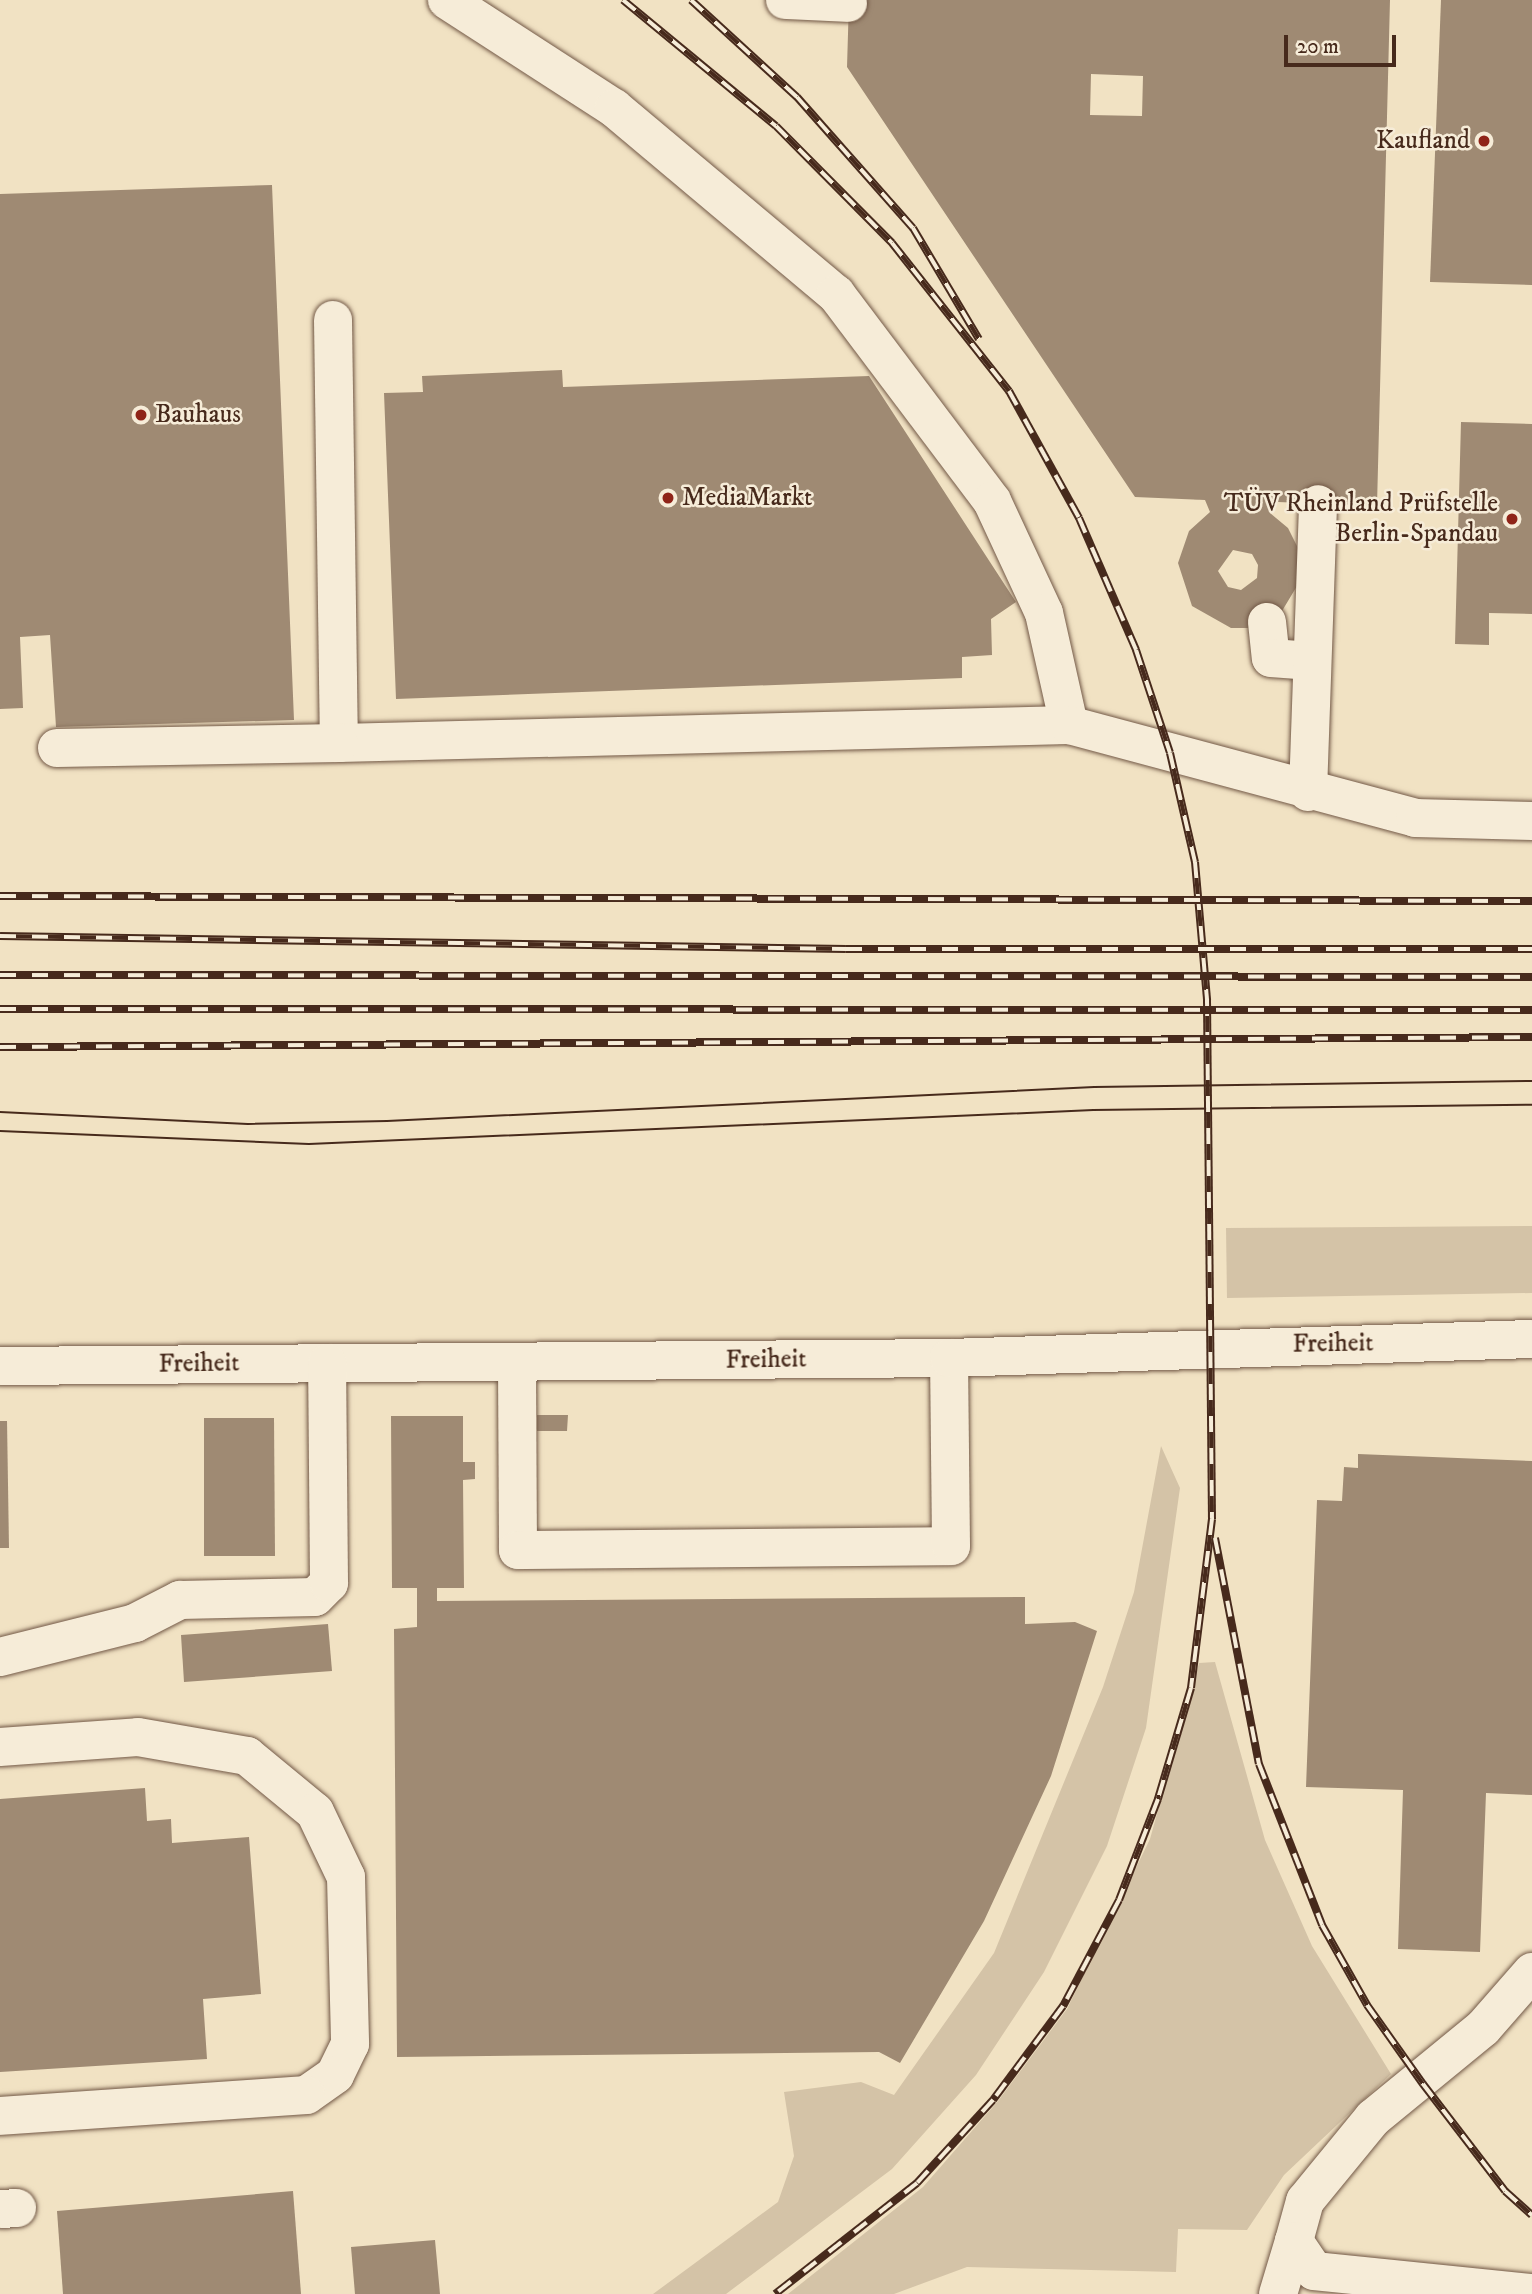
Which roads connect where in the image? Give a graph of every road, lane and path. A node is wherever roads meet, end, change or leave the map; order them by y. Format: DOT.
graph roads {
  1 [pos="447,0"];
  2 [pos="785,0"];
  3 [pos="848,3"];
  4 [pos="333,320"];
  5 [pos="1318,504"];
  6 [pos="1267,622"];
  7 [pos="1312,661"];
  8 [pos="1069,725"];
  9 [pos="339,743"];
  10 [pos="57,748"];
  11 [pos="1308,792"];
  12 [pos="1532,821"];
  13 [pos="1532,1339"];
  14 [pos="949,1358"];
  15 [pos="327,1363"];
  16 [pos="517,1363"];
  17 [pos="0,1366"];
  18 [pos="0,1657"];
  19 [pos="0,1747"];
  20 [pos="1532,1972"];
  21 [pos="0,2116"];
  22 [pos="1294,2241"];
  23 [pos="1532,2293"];
  24 [pos="1278,2294"];
  1 -- 8 [label="street"];
  2 -- 3 [label="street"];
  4 -- 9 [label="street"];
  5 -- 7 [label="street"];
  6 -- 7 [label="street"];
  7 -- 11 [label="street"];
  8 -- 9 [label="street"];
  8 -- 11 [label="street"];
  9 -- 10 [label="street"];
  11 -- 12 [label="street"];
  13 -- 14 [label="street, Freiheit"];
  14 -- 16 [label="street, Freiheit"];
  14 -- 16 [label="street"];
  15 -- 16 [label="street, Freiheit"];
  15 -- 17 [label="street, Freiheit"];
  15 -- 18 [label="street"];
  19 -- 21 [label="street"];
  20 -- 22 [label="street"];
  22 -- 23 [label="street"];
  22 -- 24 [label="street"];
}
